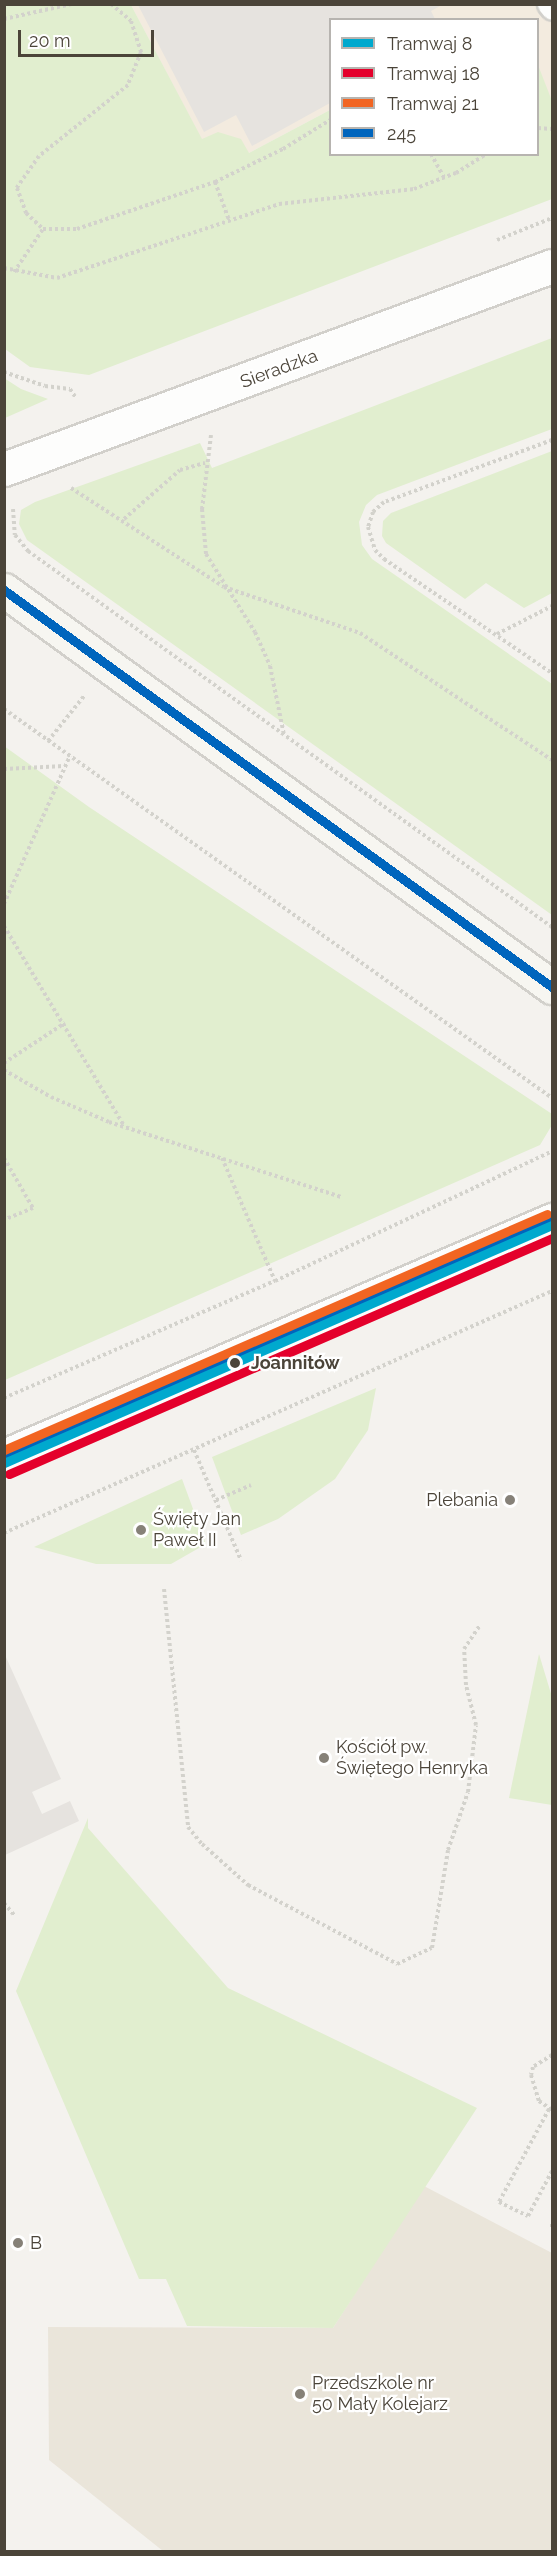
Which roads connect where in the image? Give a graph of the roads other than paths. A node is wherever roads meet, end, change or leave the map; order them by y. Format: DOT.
graph roads {
  1 [pos="548,4"];
  2 [pos="552,9"];
  3 [pos="552,266"];
  4 [pos="4,469"];
  5 [pos="4,590"];
  6 [pos="552,987"];
  7 [pos="552,1220"];
  8 [pos="4,1456"];
  1 -- 2 [label="lane"];
  3 -- 4 [label="street, Sieradzka"];
  5 -- 6 [label="street"];
  7 -- 8 [label="street"];
}
